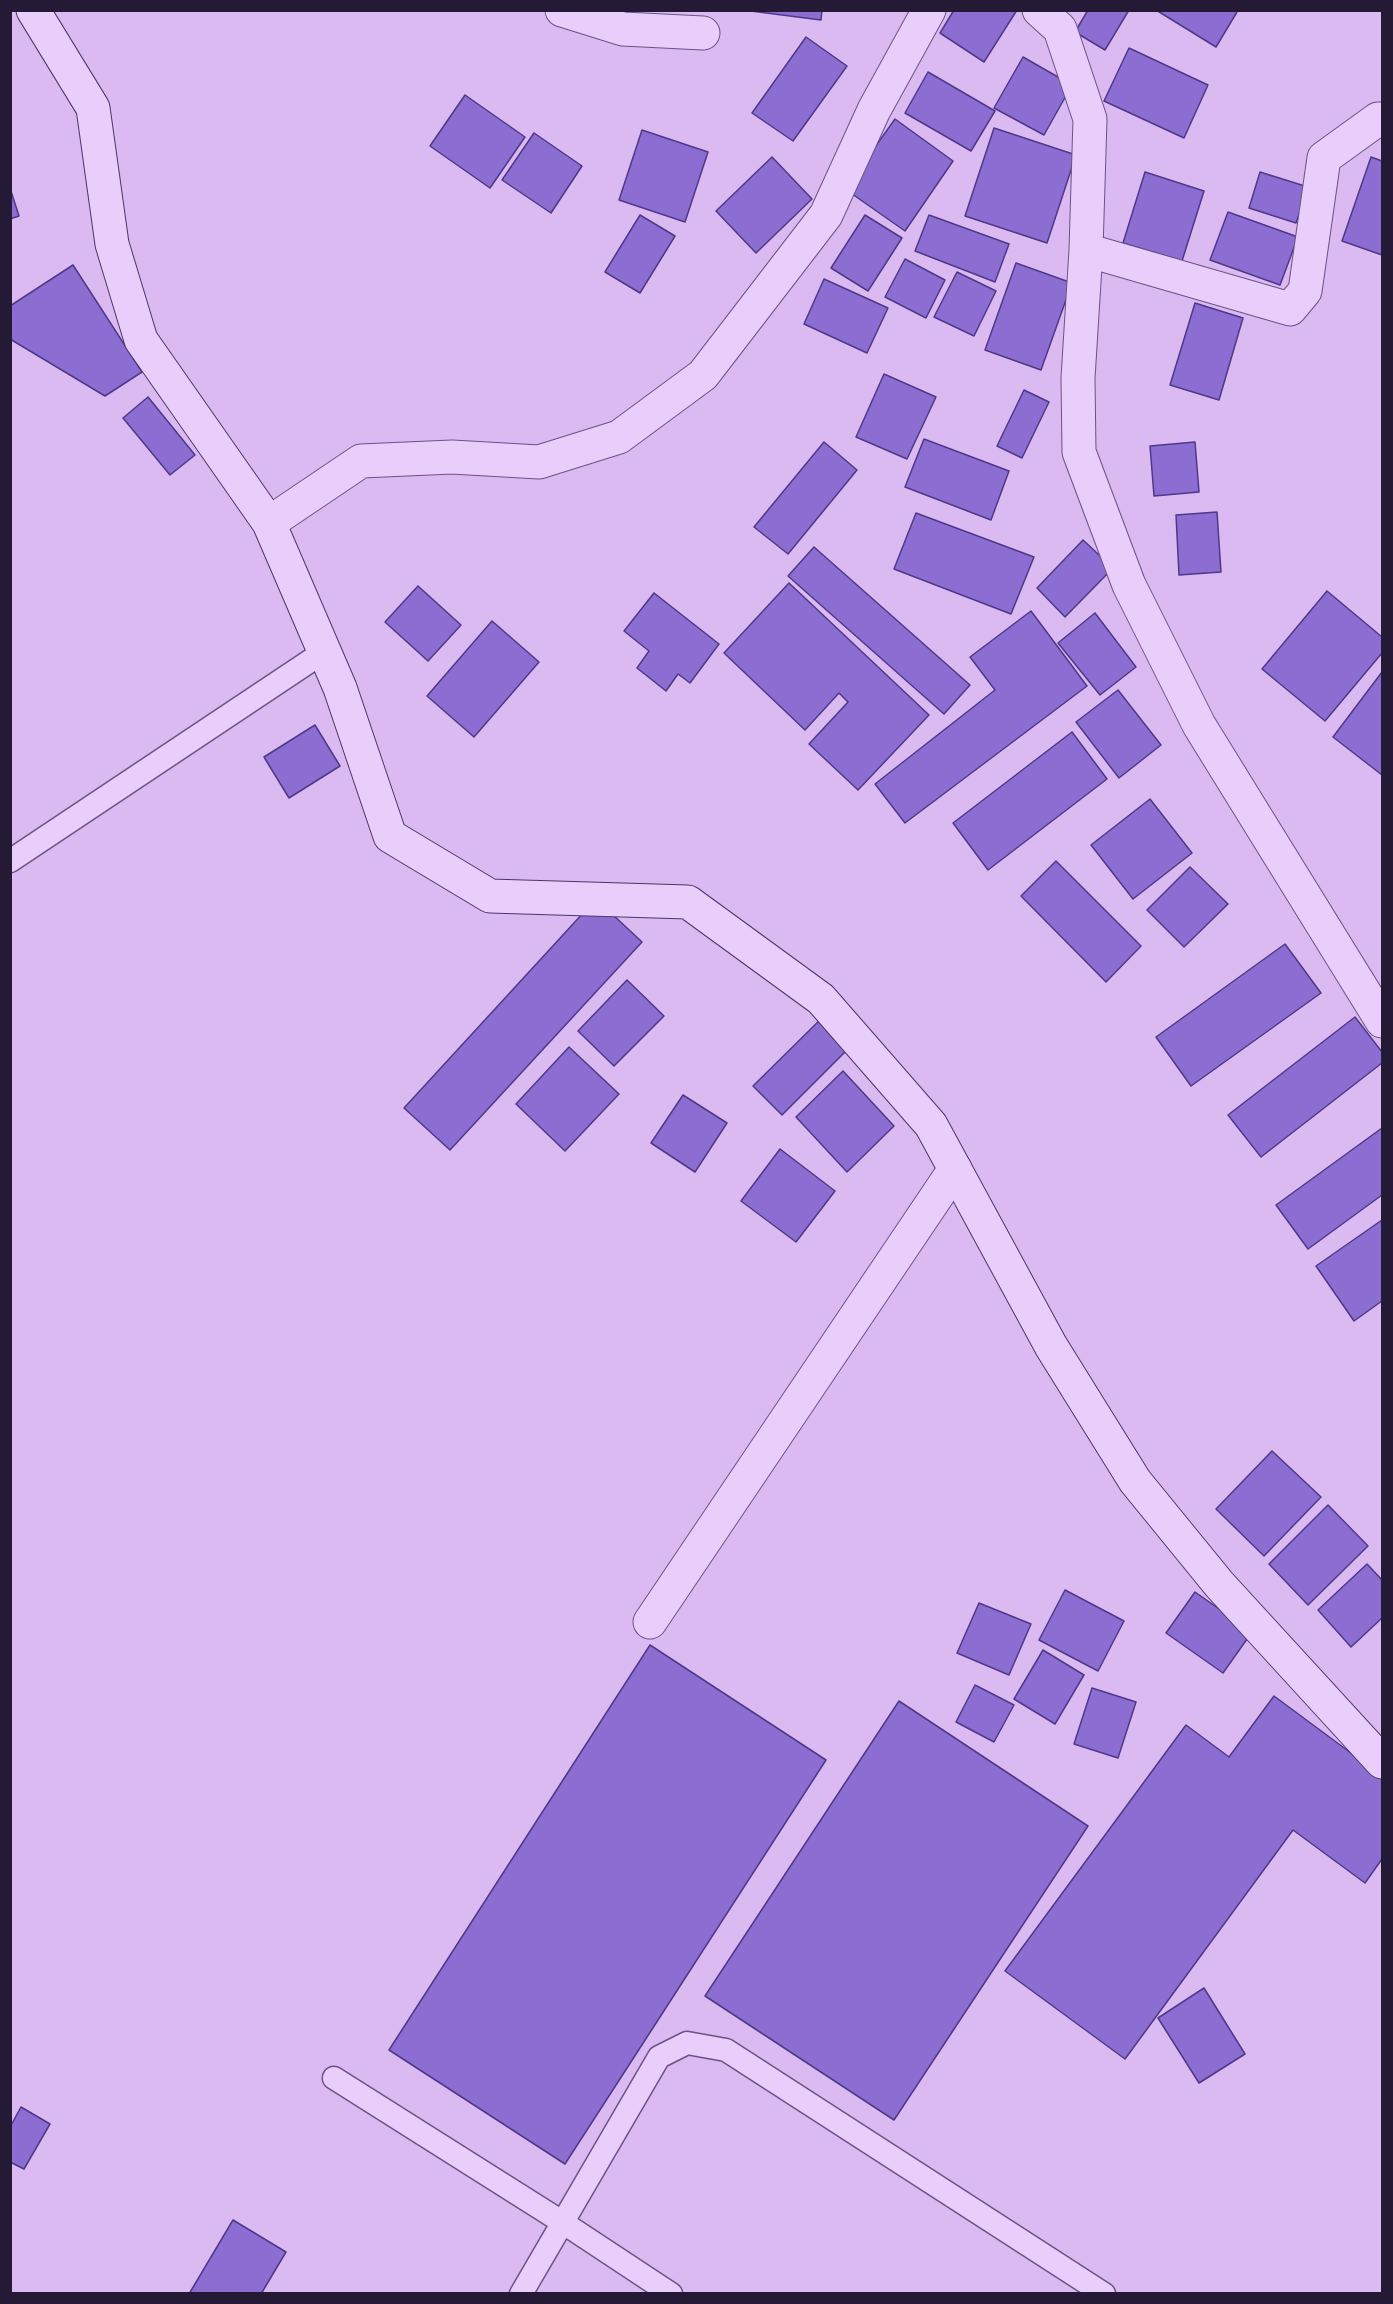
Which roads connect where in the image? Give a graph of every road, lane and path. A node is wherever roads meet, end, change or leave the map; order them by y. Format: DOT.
graph roads {
  1 [pos="33,10"];
  2 [pos="562,10"];
  3 [pos="929,10"];
  4 [pos="1039,10"];
  5 [pos="703,33"];
  6 [pos="1383,119"];
  7 [pos="1086,250"];
  8 [pos="269,523"];
  9 [pos="325,651"];
  10 [pos="10,861"];
  11 [pos="1383,1021"];
  12 [pos="955,1169"];
  13 [pos="650,1622"];
  14 [pos="1383,1762"];
  15 [pos="334,2078"];
  16 [pos="562,2222"];
  17 [pos="521,2294"];
  18 [pos="671,2294"];
  19 [pos="1104,2294"];
  1 -- 8 [label="street"];
  2 -- 5 [label="street"];
  3 -- 8 [label="street"];
  4 -- 7 [label="street"];
  6 -- 7 [label="street"];
  7 -- 11 [label="street"];
  8 -- 9 [label="street"];
  9 -- 10 [label="lane"];
  9 -- 12 [label="street"];
  12 -- 13 [label="street"];
  12 -- 14 [label="street"];
  15 -- 16 [label="lane"];
  16 -- 17 [label="lane"];
  16 -- 18 [label="lane"];
  16 -- 19 [label="lane"];
}
